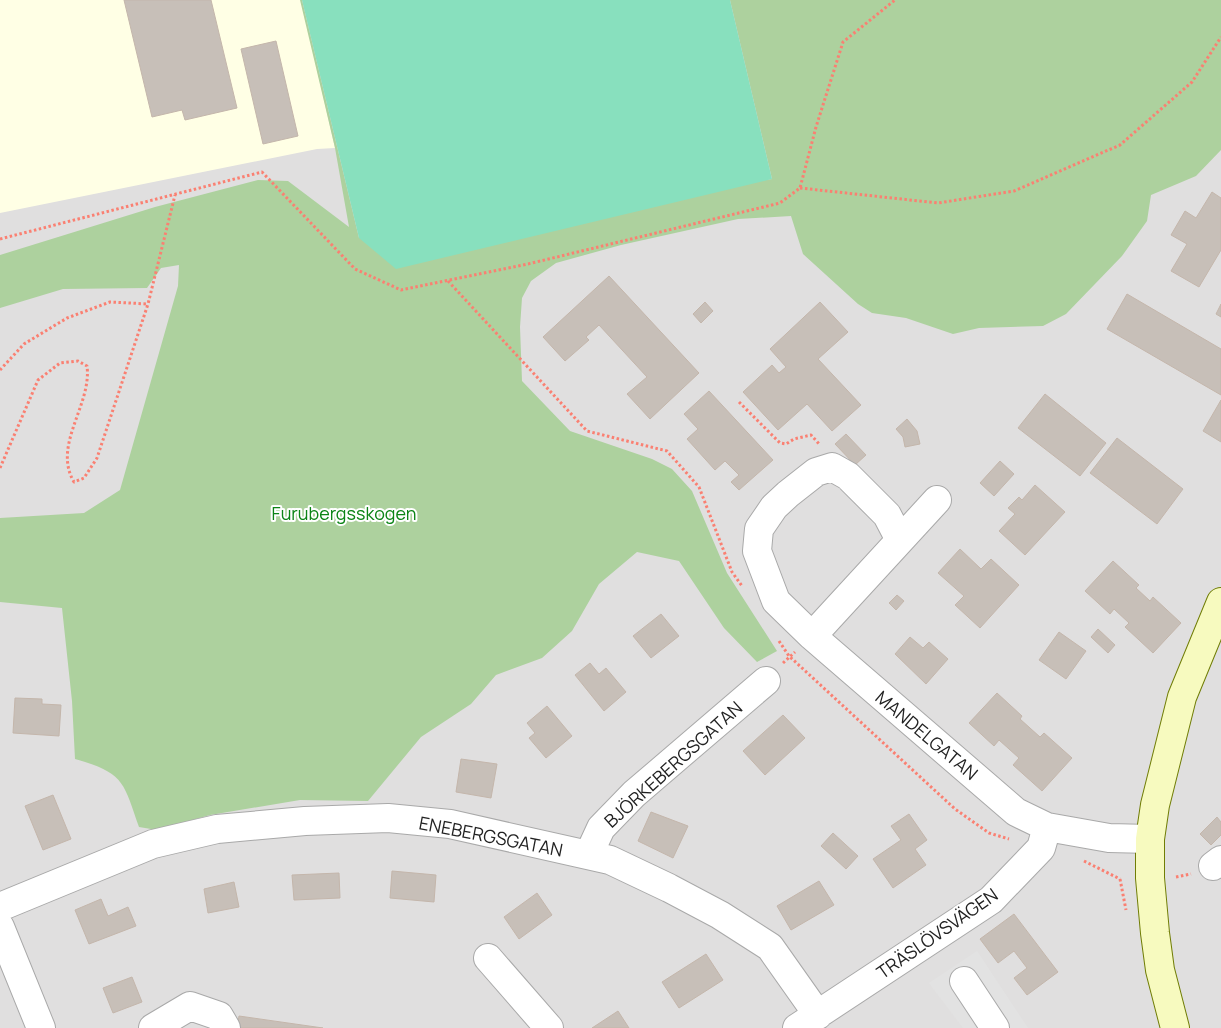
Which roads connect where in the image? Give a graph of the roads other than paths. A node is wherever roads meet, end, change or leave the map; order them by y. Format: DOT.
graph roads {
  1 [pos="937,500"];
  2 [pos="900,540"];
  3 [pos="1221,602"];
  4 [pos="812,636"];
  5 [pos="766,681"];
  6 [pos="1047,827"];
  7 [pos="1150,839"];
  8 [pos="589,854"];
  9 [pos="0,907"];
  10 [pos="0,927"];
  11 [pos="488,958"];
  12 [pos="964,981"];
  13 [pos="808,1021"];
  14 [pos="41,1028"];
  15 [pos="153,1028"];
  16 [pos="226,1028"];
  17 [pos="549,1028"];
  18 [pos="995,1028"];
  19 [pos="1175,1028"];
  1 -- 2 [label="street"];
  2 -- 4 [label="street"];
  2 -- 4 [label="street, MANDELGATAN"];
  3 -- 7 [label="street"];
  4 -- 6 [label="street, MANDELGATAN"];
  5 -- 8 [label="street, BJÖRKEBERGSGATAN"];
  6 -- 7 [label="street"];
  6 -- 13 [label="street, TRÄSLÖVSVÄGEN"];
  7 -- 19 [label="street"];
  8 -- 9 [label="street, ENEBERGSGATAN"];
  8 -- 13 [label="street, ENEBERGSGATAN"];
  10 -- 14 [label="street"];
  11 -- 17 [label="street"];
  12 -- 18 [label="street"];
  15 -- 16 [label="street"];
}
